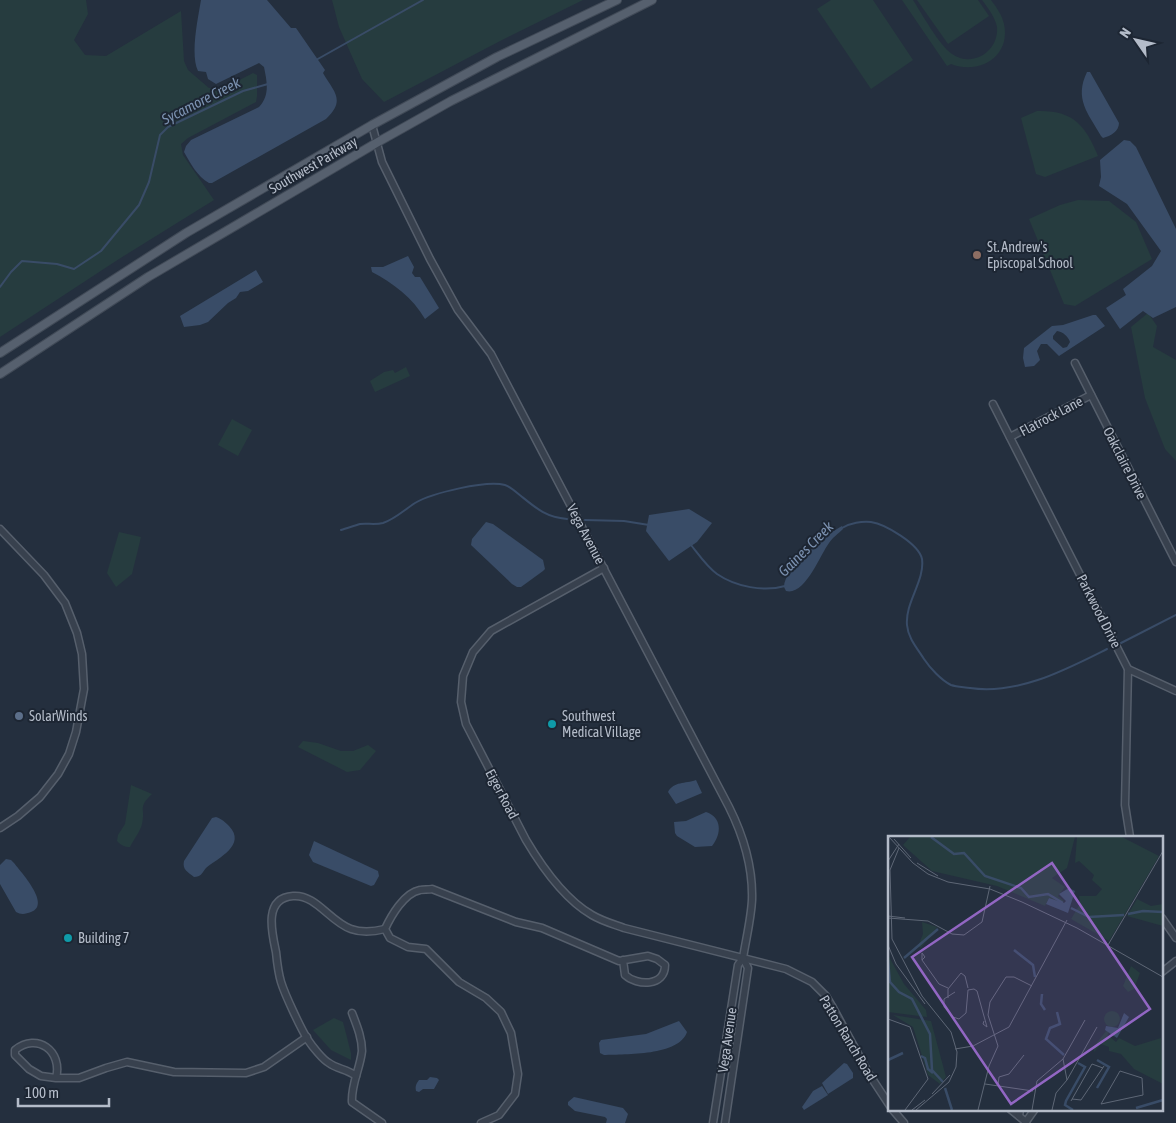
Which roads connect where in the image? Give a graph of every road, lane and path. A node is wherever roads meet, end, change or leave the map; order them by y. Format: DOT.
graph roads {
  1 [pos="617,0"];
  2 [pos="652,0"];
  3 [pos="372,125"];
  4 [pos="378,142"];
  5 [pos="0,353"];
  6 [pos="1075,363"];
  7 [pos="0,374"];
  8 [pos="1091,395"];
  9 [pos="993,404"];
  10 [pos="1010,437"];
  11 [pos="0,529"];
  12 [pos="1176,562"];
  13 [pos="604,568"];
  14 [pos="1128,669"];
  15 [pos="1176,691"];
  16 [pos="0,828"];
  17 [pos="1130,836"];
  18 [pos="1164,921"];
  19 [pos="385,929"];
  20 [pos="1176,938"];
  21 [pos="744,958"];
  22 [pos="623,960"];
  23 [pos="1176,961"];
  24 [pos="1164,970"];
  25 [pos="352,1013"];
  26 [pos="307,1037"];
  27 [pos="356,1076"];
  28 [pos="56,1078"];
  29 [pos="888,1103"];
  30 [pos="893,1110"];
  31 [pos="1035,1110"];
  32 [pos="1019,1113"];
  33 [pos="1025,1122"];
  34 [pos="382,1123"];
  35 [pos="481,1123"];
  36 [pos="714,1123"];
  37 [pos="725,1123"];
  38 [pos="904,1123"];
  1 -- 3 [label="main road, Southwest Parkway"];
  2 -- 4 [label="main road, Southwest Parkway"];
  3 -- 4 [label="street, Vega Avenue"];
  3 -- 5 [label="main road, Southwest Parkway"];
  4 -- 7 [label="main road, Southwest Parkway"];
  4 -- 13 [label="street, Vega Avenue"];
  6 -- 8 [label="street, Oakclaire Drive"];
  8 -- 10 [label="street, Flatrock Lane"];
  8 -- 12 [label="street, Oakclaire Drive"];
  9 -- 10 [label="street, Parkwood Drive"];
  10 -- 14 [label="street, Parkwood Drive"];
  11 -- 16 [label="street"];
  13 -- 21 [label="street, Vega Avenue"];
  13 -- 21 [label="street, Eiger Road"];
  14 -- 15 [label="street"];
  14 -- 17 [label="street, Parkwood Drive"];
  18 -- 20 [label="street"];
  19 -- 22 [label="street"];
  19 -- 26 [label="street"];
  19 -- 35 [label="street"];
  21 -- 29 [label="street, Patton Ranch Road"];
  21 -- 36 [label="street, Vega Avenue"];
  21 -- 37 [label="street, Vega Avenue"];
  22 -- 22 [label="street"];
  23 -- 24 [label="street"];
  25 -- 27 [label="street"];
  26 -- 27 [label="street"];
  26 -- 28 [label="street"];
  27 -- 34 [label="street"];
  28 -- 28 [label="street"];
  30 -- 38 [label="street"];
  31 -- 33 [label="street"];
  32 -- 33 [label="street"];
}
